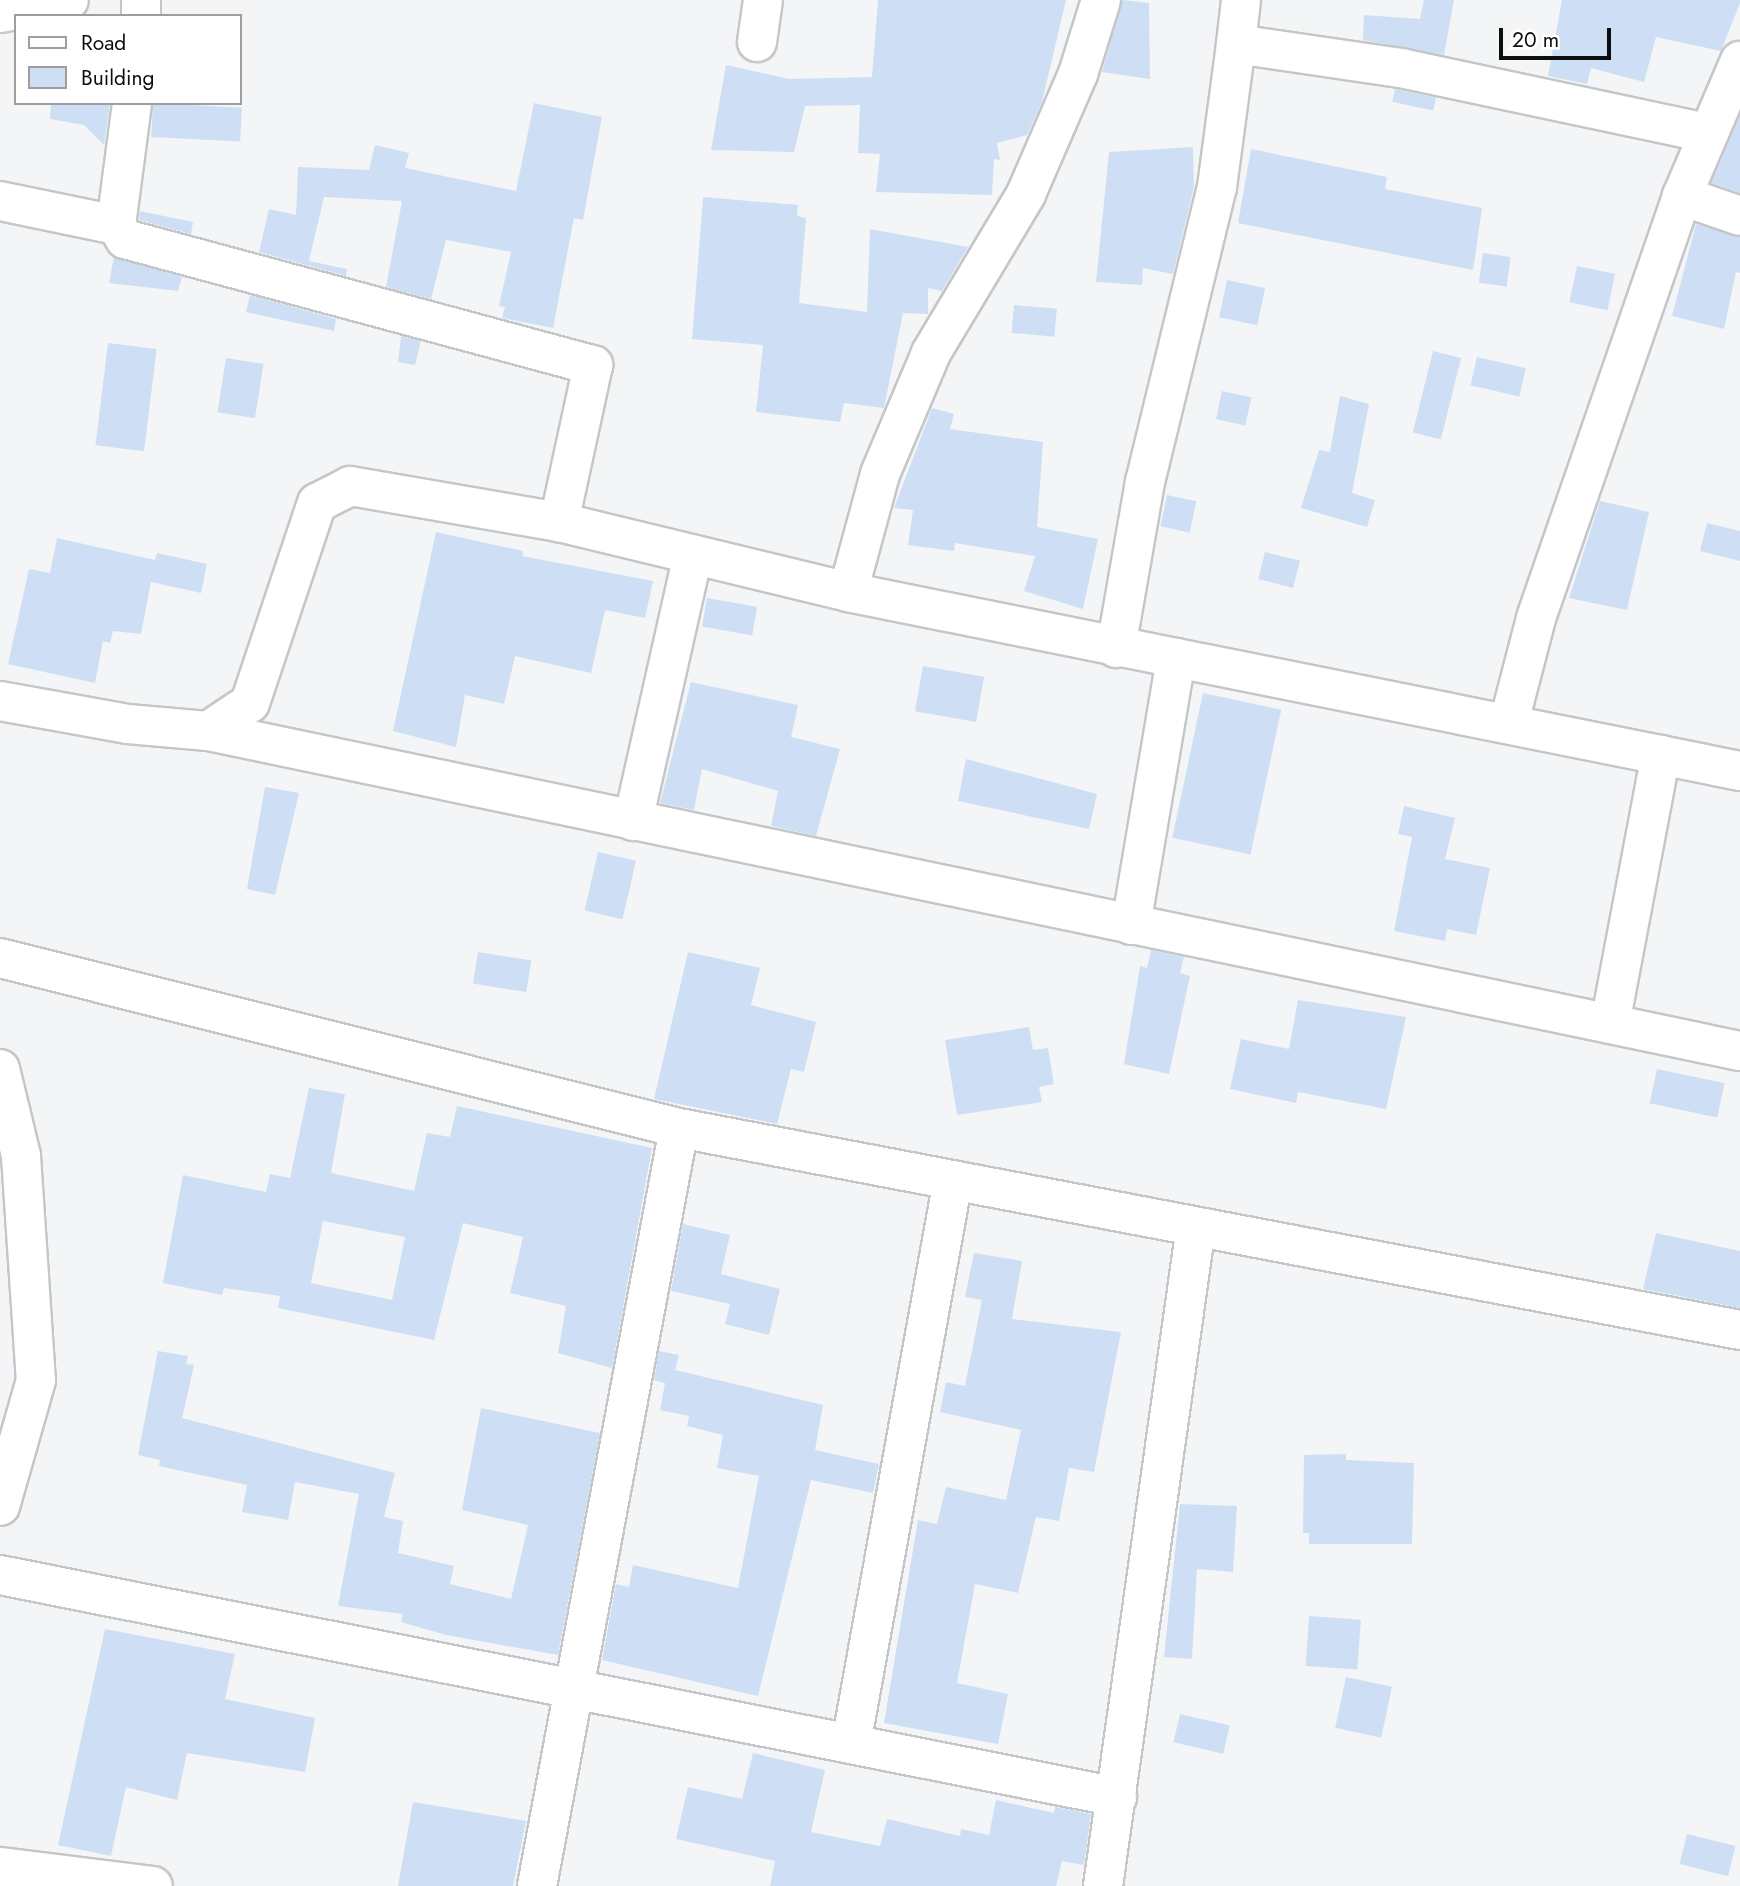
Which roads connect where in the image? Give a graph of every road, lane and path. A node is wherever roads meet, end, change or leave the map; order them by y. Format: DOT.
graph roads {
  1 [pos="69,0"];
  2 [pos="763,0"];
  3 [pos="1101,0"];
  4 [pos="1241,0"];
  5 [pos="0,13"];
  6 [pos="757,42"];
  7 [pos="1236,44"];
  8 [pos="1740,61"];
  9 [pos="132,105"];
  10 [pos="1707,132"];
  11 [pos="1682,196"];
  12 [pos="0,201"];
  13 [pos="1740,216"];
  14 [pos="116,225"];
  15 [pos="559,522"];
  16 [pos="693,555"];
  17 [pos="848,592"];
  18 [pos="1116,648"];
  19 [pos="1175,658"];
  20 [pos="0,701"];
  21 [pos="1509,722"];
  22 [pos="208,731"];
  23 [pos="1661,755"];
  24 [pos="1740,771"];
  25 [pos="633,821"];
  26 [pos="1131,925"];
  27 [pos="0,958"];
  28 [pos="1609,1024"];
  29 [pos="1740,1051"];
  30 [pos="0,1071"];
  31 [pos="679,1128"];
  32 [pos="953,1180"];
  33 [pos="1196,1227"];
  34 [pos="1740,1331"];
  35 [pos="0,1506"];
  36 [pos="0,1575"];
  37 [pos="574,1689"];
  38 [pos="851,1744"];
  39 [pos="1117,1797"];
  40 [pos="0,1867"];
  41 [pos="153,1886"];
  42 [pos="537,1886"];
  43 [pos="1103,1886"];
  1 -- 5 [label="street"];
  2 -- 6 [label="street"];
  3 -- 17 [label="street"];
  4 -- 7 [label="street"];
  7 -- 10 [label="street"];
  7 -- 18 [label="street"];
  8 -- 10 [label="street"];
  9 -- 14 [label="street"];
  10 -- 11 [label="street"];
  11 -- 13 [label="street"];
  11 -- 21 [label="street"];
  12 -- 14 [label="street"];
  14 -- 15 [label="street"];
  15 -- 16 [label="street"];
  15 -- 22 [label="street"];
  16 -- 17 [label="street"];
  16 -- 25 [label="street"];
  17 -- 18 [label="street"];
  18 -- 19 [label="street"];
  19 -- 21 [label="street"];
  19 -- 26 [label="street"];
  20 -- 22 [label="street"];
  21 -- 23 [label="street"];
  22 -- 25 [label="street"];
  23 -- 24 [label="street"];
  23 -- 28 [label="street"];
  25 -- 26 [label="street"];
  26 -- 28 [label="street"];
  27 -- 31 [label="street"];
  28 -- 29 [label="street"];
  30 -- 35 [label="street"];
  31 -- 32 [label="street"];
  31 -- 37 [label="street"];
  32 -- 33 [label="street"];
  32 -- 38 [label="street"];
  33 -- 34 [label="street"];
  33 -- 39 [label="street"];
  36 -- 37 [label="street"];
  37 -- 38 [label="street"];
  37 -- 42 [label="street"];
  38 -- 39 [label="street"];
  39 -- 43 [label="street"];
  40 -- 41 [label="street"];
}
